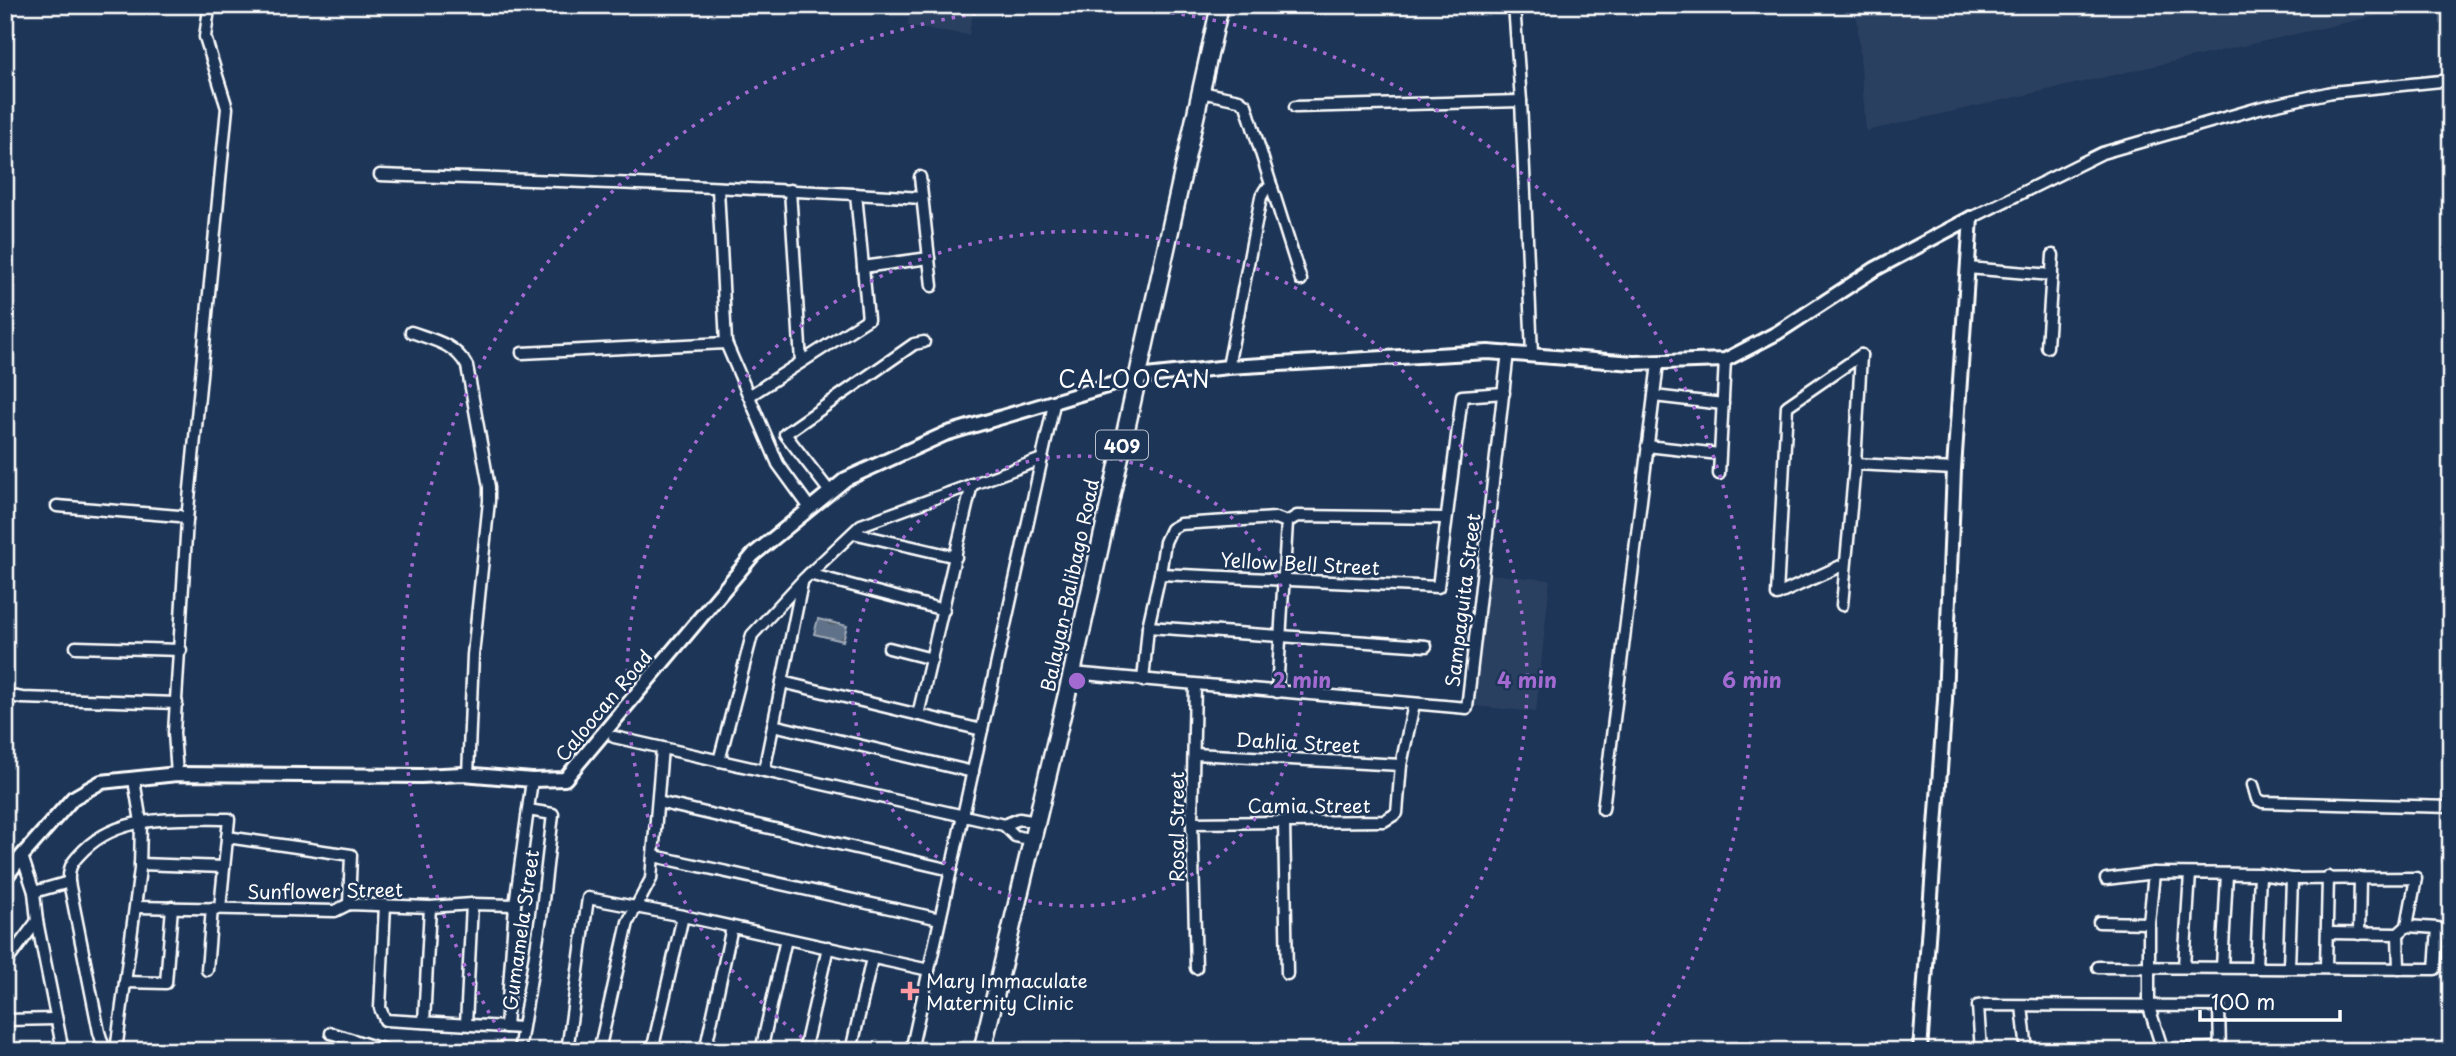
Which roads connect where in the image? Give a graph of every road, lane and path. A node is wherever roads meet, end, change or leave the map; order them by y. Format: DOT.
graph roads {
  1 [pos="214,5"];
  2 [pos="1220,5"];
  3 [pos="1514,5"];
  4 [pos="2451,80"];
  5 [pos="1201,92"];
  6 [pos="1521,101"];
  7 [pos="1295,107"];
  8 [pos="380,175"];
  9 [pos="920,177"];
  10 [pos="1272,187"];
  11 [pos="718,189"];
  12 [pos="790,190"];
  13 [pos="856,194"];
  14 [pos="922,198"];
  15 [pos="1971,218"];
  16 [pos="2053,255"];
  17 [pos="929,258"];
  18 [pos="863,267"];
  19 [pos="1968,268"];
  20 [pos="2052,275"];
  21 [pos="1301,280"];
  22 [pos="932,286"];
  23 [pos="411,332"];
  24 [pos="924,342"];
  25 [pos="726,343"];
  26 [pos="2047,346"];
  27 [pos="1507,352"];
  28 [pos="522,353"];
  29 [pos="1532,354"];
  30 [pos="1725,360"];
  31 [pos="802,362"];
  32 [pos="1658,363"];
  33 [pos="1228,367"];
  34 [pos="1137,377"];
  35 [pos="1504,393"];
  36 [pos="749,396"];
  37 [pos="1654,396"];
  38 [pos="1054,404"];
  39 [pos="1723,404"];
  40 [pos="1647,446"];
  41 [pos="1719,454"];
  42 [pos="1042,458"];
  43 [pos="1855,464"];
  44 [pos="1954,469"];
  45 [pos="1719,474"];
  46 [pos="972,484"];
  47 [pos="830,492"];
  48 [pos="57,506"];
  49 [pos="810,509"];
  50 [pos="1446,518"];
  51 [pos="187,520"];
  52 [pos="1287,522"];
  53 [pos="853,533"];
  54 [pos="956,557"];
  55 [pos="1845,564"];
  56 [pos="1160,574"];
  57 [pos="806,577"];
  58 [pos="1285,580"];
  59 [pos="1842,605"];
  60 [pos="944,610"];
  61 [pos="1148,627"];
  62 [pos="1280,636"];
  63 [pos="1426,646"];
  64 [pos="76,647"];
  65 [pos="889,648"];
  66 [pos="181,650"];
  67 [pos="932,659"];
  68 [pos="1072,673"];
  69 [pos="1143,681"];
  70 [pos="782,682"];
  71 [pos="1195,685"];
  72 [pos="1277,692"];
  73 [pos="5,695"];
  74 [pos="177,704"];
  75 [pos="1414,704"];
  76 [pos="918,715"];
  77 [pos="773,725"];
  78 [pos="982,730"];
  79 [pos="614,737"];
  80 [pos="662,748"];
  81 [pos="1194,754"];
  82 [pos="719,761"];
  83 [pos="1401,765"];
  84 [pos="764,771"];
  85 [pos="973,772"];
  86 [pos="177,774"];
  87 [pos="468,775"];
  88 [pos="134,780"];
  89 [pos="532,780"];
  90 [pos="2253,785"];
  91 [pos="659,802"];
  92 [pos="2451,807"];
  93 [pos="1603,808"];
  94 [pos="528,810"];
  95 [pos="963,816"];
  96 [pos="141,822"];
  97 [pos="1037,822"];
  98 [pos="1284,822"];
  99 [pos="1192,823"];
  100 [pos="1004,825"];
  101 [pos="227,837"];
  102 [pos="1033,840"];
  103 [pos="2451,846"];
  104 [pos="654,856"];
  105 [pos="15,859"];
  106 [pos="2449,861"];
  107 [pos="139,864"];
  108 [pos="224,867"];
  109 [pos="951,870"];
  110 [pos="2154,873"];
  111 [pos="2190,874"];
  112 [pos="2227,874"];
  113 [pos="2260,874"];
  114 [pos="2328,877"];
  115 [pos="5,878"];
  116 [pos="2360,878"];
  117 [pos="2106,879"];
  118 [pos="2291,879"];
  119 [pos="69,882"];
  120 [pos="34,892"];
  121 [pos="349,904"];
  122 [pos="472,904"];
  123 [pos="385,905"];
  124 [pos="515,905"];
  125 [pos="136,906"];
  126 [pos="172,907"];
  127 [pos="430,907"];
  128 [pos="637,907"];
  129 [pos="216,908"];
  130 [pos="683,916"];
  131 [pos="940,919"];
  132 [pos="37,921"];
  133 [pos="2099,922"];
  134 [pos="2149,923"];
  135 [pos="2407,926"];
  136 [pos="732,927"];
  137 [pos="2328,933"];
  138 [pos="2398,933"];
  139 [pos="2359,934"];
  140 [pos="786,939"];
  141 [pos="828,947"];
  142 [pos="872,958"];
  143 [pos="5,964"];
  144 [pos="2149,966"];
  145 [pos="2184,966"];
  146 [pos="2326,966"];
  147 [pos="2098,967"];
  148 [pos="2222,967"];
  149 [pos="2256,967"];
  150 [pos="2289,967"];
  151 [pos="1196,968"];
  152 [pos="2399,968"];
  153 [pos="207,970"];
  154 [pos="929,970"];
  155 [pos="1287,974"];
  156 [pos="125,982"];
  157 [pos="2022,1006"];
  158 [pos="2149,1007"];
  159 [pos="5,1020"];
  160 [pos="56,1020"];
  161 [pos="424,1022"];
  162 [pos="466,1024"];
  163 [pos="506,1027"];
  164 [pos="522,1027"];
  165 [pos="331,1033"];
  166 [pos="2220,1049"];
  167 [pos="2163,1050"];
  168 [pos="63,1051"];
  169 [pos="105,1051"];
  170 [pos="116,1051"];
  171 [pos="388,1051"];
  172 [pos="519,1051"];
  173 [pos="567,1051"];
  174 [pos="599,1051"];
  175 [pos="652,1051"];
  176 [pos="705,1051"];
  177 [pos="761,1051"];
  178 [pos="804,1051"];
  179 [pos="851,1051"];
  180 [pos="911,1051"];
  181 [pos="982,1051"];
  182 [pos="1920,1051"];
  183 [pos="1981,1051"];
  184 [pos="2027,1051"];
  185 [pos="2129,1051"];
  1 -- 51 [label="street"];
  2 -- 5 [label="main road, Balayan-Balibago Road / 409"];
  3 -- 6 [label="street"];
  4 -- 15 [label="street"];
  5 -- 10 [label="street"];
  5 -- 34 [label="main road, Balayan-Balibago Road / 409"];
  6 -- 7 [label="street"];
  6 -- 29 [label="street"];
  8 -- 11 [label="street"];
  9 -- 14 [label="street"];
  10 -- 21 [label="street"];
  10 -- 33 [label="street"];
  11 -- 12 [label="street"];
  11 -- 25 [label="street"];
  12 -- 13 [label="street"];
  12 -- 31 [label="street"];
  13 -- 14 [label="street"];
  13 -- 18 [label="street"];
  14 -- 17 [label="street"];
  15 -- 19 [label="street"];
  15 -- 30 [label="street"];
  16 -- 20 [label="street"];
  17 -- 18 [label="street"];
  17 -- 22 [label="street"];
  18 -- 31 [label="street"];
  19 -- 20 [label="street"];
  19 -- 44 [label="street"];
  20 -- 26 [label="street"];
  23 -- 87 [label="street"];
  24 -- 47 [label="street"];
  25 -- 28 [label="street"];
  25 -- 36 [label="street"];
  27 -- 29 [label="street, Caloocan Road"];
  27 -- 33 [label="street, Caloocan Road"];
  27 -- 35 [label="street, Sampaguita Street"];
  29 -- 32 [label="street, Caloocan Road"];
  30 -- 32 [label="street, Caloocan Road"];
  30 -- 39 [label="street"];
  31 -- 36 [label="street"];
  32 -- 37 [label="street"];
  33 -- 34 [label="street, Caloocan Road"];
  34 -- 47 [label="street, Caloocan Road"];
  34 -- 68 [label="main road, Balayan-Balibago Road / 409"];
  35 -- 50 [label="street"];
  35 -- 75 [label="street, Sampaguita Street"];
  36 -- 49 [label="street"];
  37 -- 39 [label="street"];
  37 -- 40 [label="street"];
  38 -- 42 [label="street"];
  39 -- 41 [label="street"];
  40 -- 41 [label="street"];
  40 -- 93 [label="street"];
  41 -- 45 [label="street"];
  42 -- 46 [label="street"];
  42 -- 78 [label="street"];
  43 -- 44 [label="street"];
  43 -- 55 [label="street"];
  43 -- 55 [label="street"];
  44 -- 182 [label="street"];
  46 -- 53 [label="street"];
  46 -- 54 [label="street"];
  47 -- 49 [label="street, Caloocan Road"];
  48 -- 51 [label="street"];
  49 -- 89 [label="street, Caloocan Road"];
  50 -- 52 [label="street"];
  50 -- 58 [label="street, Yellow Bell Street"];
  51 -- 66 [label="street"];
  52 -- 56 [label="street"];
  52 -- 58 [label="street"];
  53 -- 54 [label="street"];
  53 -- 57 [label="street"];
  54 -- 60 [label="street"];
  55 -- 59 [label="street"];
  56 -- 58 [label="street, Yellow Bell Street"];
  56 -- 61 [label="street"];
  57 -- 60 [label="street"];
  57 -- 70 [label="street"];
  57 -- 82 [label="street"];
  58 -- 62 [label="street"];
  60 -- 67 [label="street"];
  61 -- 62 [label="street"];
  61 -- 69 [label="street"];
  62 -- 63 [label="street"];
  62 -- 72 [label="street"];
  64 -- 66 [label="street"];
  65 -- 67 [label="street"];
  66 -- 74 [label="street"];
  67 -- 76 [label="street"];
  68 -- 69 [label="street, Sampaguita Street"];
  68 -- 97 [label="main road, Balayan-Balibago Road / 409"];
  69 -- 71 [label="street, Sampaguita Street"];
  70 -- 76 [label="street"];
  70 -- 77 [label="street"];
  71 -- 72 [label="street, Sampaguita Street"];
  71 -- 81 [label="street, Rosal Street"];
  72 -- 75 [label="street, Sampaguita Street"];
  73 -- 74 [label="street"];
  74 -- 86 [label="street"];
  75 -- 83 [label="street, Camia Street"];
  76 -- 78 [label="street"];
  77 -- 84 [label="street"];
  77 -- 85 [label="street"];
  78 -- 85 [label="street"];
  79 -- 80 [label="street"];
  80 -- 82 [label="street"];
  80 -- 91 [label="street"];
  81 -- 83 [label="street, Dahlia Street"];
  81 -- 99 [label="street, Rosal Street"];
  82 -- 84 [label="street"];
  83 -- 98 [label="street, Camia Street"];
  84 -- 95 [label="street"];
  85 -- 95 [label="street"];
  86 -- 87 [label="street, Caloocan Road"];
  86 -- 88 [label="street, Caloocan Road"];
  87 -- 89 [label="street, Caloocan Road"];
  88 -- 96 [label="street"];
  88 -- 105 [label="street, Caloocan Road"];
  89 -- 94 [label="street"];
  90 -- 92 [label="street"];
  91 -- 104 [label="street"];
  91 -- 109 [label="street"];
  94 -- 124 [label="street"];
  94 -- 164 [label="street, Gumamela Street"];
  95 -- 100 [label="street"];
  95 -- 109 [label="street"];
  96 -- 101 [label="street"];
  96 -- 107 [label="street"];
  96 -- 119 [label="street"];
  97 -- 100 [label="street"];
  97 -- 102 [label="main road, Balayan-Balibago Road / 409"];
  98 -- 99 [label="street, Camia Street"];
  98 -- 155 [label="street"];
  99 -- 151 [label="street, Rosal Street"];
  100 -- 102 [label="street"];
  101 -- 108 [label="street"];
  101 -- 121 [label="street"];
  102 -- 181 [label="main road, Balayan-Balibago Road / 409"];
  103 -- 106 [label="street"];
  104 -- 128 [label="street"];
  104 -- 131 [label="street"];
  105 -- 115 [label="street, Caloocan Road"];
  105 -- 120 [label="street"];
  107 -- 108 [label="street"];
  107 -- 125 [label="street"];
  108 -- 129 [label="street"];
  109 -- 131 [label="street"];
  110 -- 111 [label="street"];
  110 -- 117 [label="street"];
  110 -- 134 [label="street"];
  111 -- 112 [label="street"];
  111 -- 145 [label="street"];
  112 -- 113 [label="street"];
  112 -- 148 [label="street"];
  113 -- 118 [label="street"];
  113 -- 149 [label="street"];
  114 -- 116 [label="street"];
  114 -- 118 [label="street"];
  114 -- 137 [label="street"];
  116 -- 135 [label="street"];
  116 -- 139 [label="street"];
  118 -- 150 [label="street"];
  119 -- 120 [label="street"];
  119 -- 169 [label="street"];
  120 -- 132 [label="street"];
  121 -- 123 [label="street, Sunflower Street"];
  121 -- 129 [label="street, Sunflower Street"];
  122 -- 124 [label="street, Sunflower Street"];
  122 -- 127 [label="street, Sunflower Street"];
  122 -- 162 [label="street"];
  123 -- 127 [label="street, Sunflower Street"];
  123 -- 161 [label="street"];
  124 -- 163 [label="street"];
  125 -- 126 [label="street, Sunflower Street"];
  125 -- 156 [label="street"];
  126 -- 129 [label="street, Sunflower Street"];
  126 -- 156 [label="street"];
  127 -- 161 [label="street"];
  128 -- 130 [label="street"];
  128 -- 173 [label="street"];
  128 -- 174 [label="street"];
  129 -- 153 [label="street"];
  130 -- 136 [label="street"];
  130 -- 175 [label="street"];
  131 -- 154 [label="street"];
  132 -- 143 [label="street"];
  132 -- 160 [label="street"];
  133 -- 134 [label="street"];
  134 -- 144 [label="street"];
  135 -- 138 [label="street"];
  135 -- 152 [label="street"];
  136 -- 140 [label="street"];
  136 -- 176 [label="street"];
  137 -- 139 [label="street"];
  137 -- 146 [label="street"];
  138 -- 139 [label="street"];
  138 -- 152 [label="street"];
  140 -- 141 [label="street"];
  140 -- 177 [label="street"];
  141 -- 142 [label="street"];
  141 -- 178 [label="street"];
  142 -- 154 [label="street"];
  142 -- 179 [label="street"];
  144 -- 145 [label="street"];
  144 -- 147 [label="street"];
  144 -- 158 [label="street"];
  145 -- 148 [label="street"];
  146 -- 150 [label="street"];
  146 -- 152 [label="street"];
  148 -- 149 [label="street"];
  149 -- 150 [label="street"];
  154 -- 180 [label="street"];
  156 -- 170 [label="street"];
  157 -- 158 [label="street"];
  157 -- 183 [label="street"];
  157 -- 184 [label="street"];
  158 -- 166 [label="street"];
  158 -- 167 [label="street"];
  159 -- 160 [label="street"];
  160 -- 168 [label="street"];
  161 -- 162 [label="street"];
  162 -- 163 [label="street"];
  163 -- 164 [label="street"];
  164 -- 172 [label="street, Gumamela Street"];
  165 -- 171 [label="street"];
  166 -- 167 [label="street"];
  167 -- 185 [label="street"];
}
